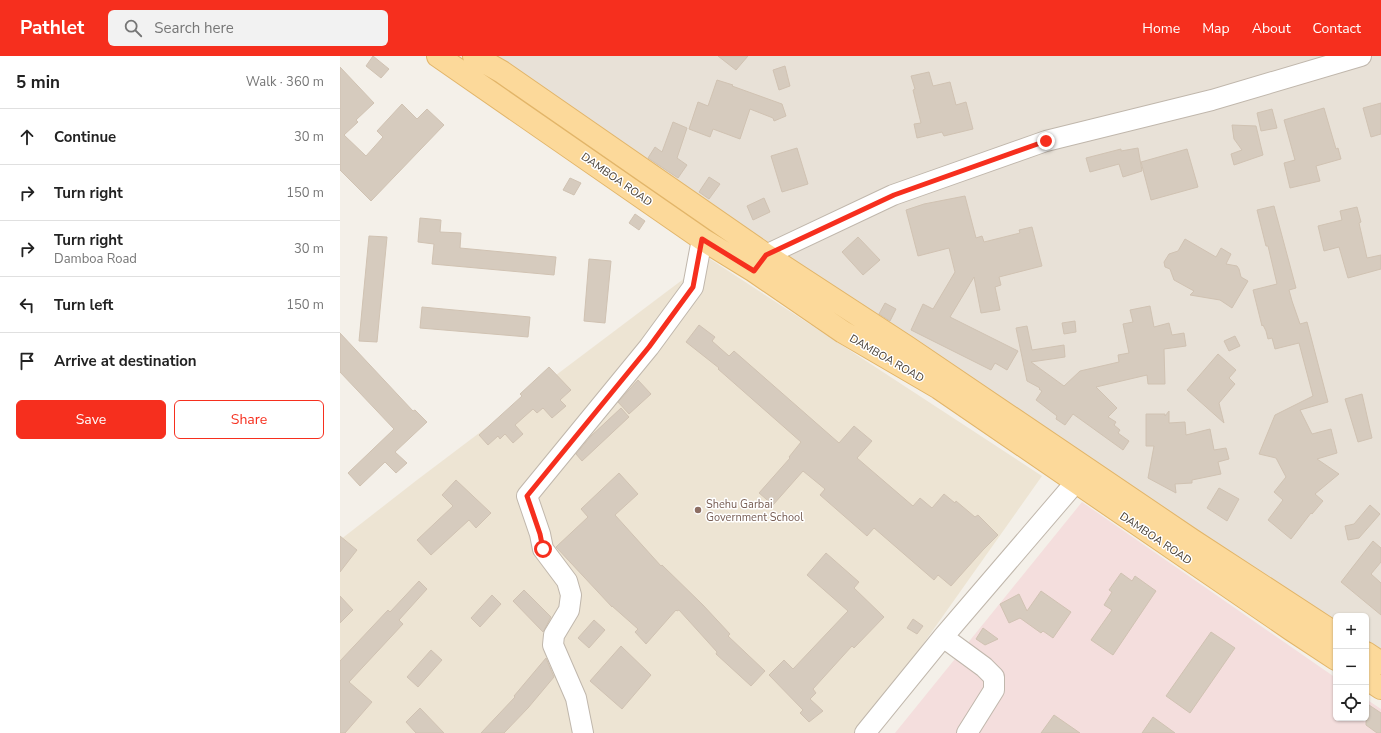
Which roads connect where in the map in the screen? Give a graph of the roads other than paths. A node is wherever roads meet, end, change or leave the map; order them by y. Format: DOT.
graph roads {
  1 [pos="438,56"];
  2 [pos="474,56"];
  3 [pos="1360,56"];
  4 [pos="702,239"];
  5 [pos="760,263"];
  6 [pos="1080,475"];
  7 [pos="1333,632"];
  8 [pos="943,637"];
  9 [pos="1369,655"];
  10 [pos="1333,657"];
  11 [pos="1381,663"];
  12 [pos="1369,680"];
  13 [pos="1381,688"];
  14 [pos="583,733"];
  15 [pos="865,733"];
  16 [pos="967,733"];
  1 -- 4 [label="main road, DAMBOA ROAD"];
  2 -- 5 [label="main road, DAMBOA ROAD"];
  3 -- 5 [label="street"];
  4 -- 5 [label="main road, DAMBOA ROAD"];
  4 -- 14 [label="street"];
  5 -- 6 [label="main road, DAMBOA ROAD"];
  6 -- 7 [label="main road, DAMBOA ROAD"];
  6 -- 8 [label="street"];
  6 -- 10 [label="main road, DAMBOA ROAD"];
  8 -- 15 [label="street"];
  8 -- 16 [label="street"];
  9 -- 11 [label="main road"];
  12 -- 13 [label="main road"];
}
